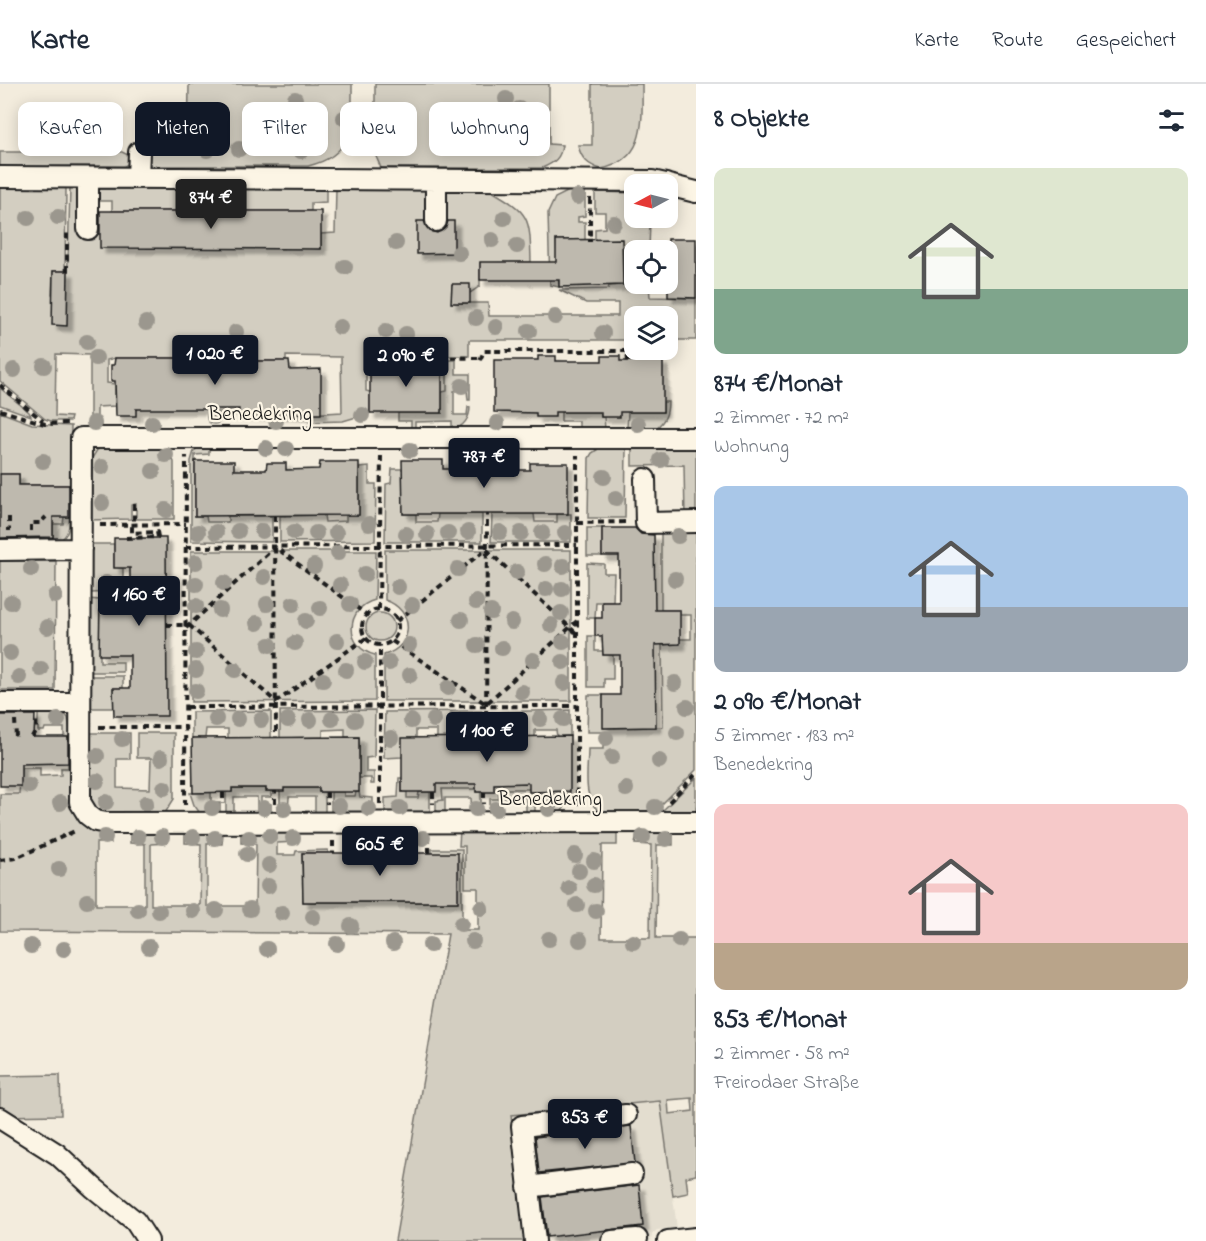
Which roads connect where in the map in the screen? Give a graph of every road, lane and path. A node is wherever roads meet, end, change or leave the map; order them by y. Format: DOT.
graph roads {
  1 [pos="139,156"];
  2 [pos="0,177"];
  3 [pos="88,178"];
  4 [pos="138,178"];
  5 [pos="436,180"];
  6 [pos="624,181"];
  7 [pos="590,182"];
  8 [pos="678,188"];
  9 [pos="696,192"];
  10 [pos="436,221"];
  11 [pos="88,229"];
  12 [pos="590,242"];
  13 [pos="628,361"];
  14 [pos="393,362"];
  15 [pos="0,385"];
  16 [pos="0,410"];
  17 [pos="69,423"];
  18 [pos="45,424"];
  19 [pos="381,436"];
  20 [pos="577,436"];
  21 [pos="186,437"];
  22 [pos="696,438"];
  23 [pos="645,479"];
  24 [pos="134,504"];
  25 [pos="487,514"];
  26 [pos="275,516"];
  27 [pos="645,521"];
  28 [pos="696,522"];
  29 [pos="577,523"];
  30 [pos="186,524"];
  31 [pos="81,525"];
  32 [pos="133,525"];
  33 [pos="126,538"];
  34 [pos="577,545"];
  35 [pos="380,546"];
  36 [pos="186,547"];
  37 [pos="275,547"];
  38 [pos="486,547"];
  39 [pos="81,549"];
  40 [pos="0,550"];
  41 [pos="379,609"];
  42 [pos="367,615"];
  43 [pos="397,621"];
  44 [pos="577,621"];
  45 [pos="166,625"];
  46 [pos="187,625"];
  47 [pos="570,627"];
  48 [pos="577,635"];
  49 [pos="366,638"];
  50 [pos="392,641"];
  51 [pos="380,645"];
  52 [pos="80,703"];
  53 [pos="0,704"];
  54 [pos="276,704"];
  55 [pos="486,705"];
  56 [pos="380,706"];
  57 [pos="578,706"];
  58 [pos="186,707"];
  59 [pos="80,727"];
  60 [pos="186,727"];
  61 [pos="486,737"];
  62 [pos="276,738"];
  63 [pos="696,774"];
  64 [pos="96,820"];
  65 [pos="185,822"];
  66 [pos="380,822"];
  67 [pos="649,822"];
  68 [pos="696,822"];
  69 [pos="577,823"];
  70 [pos="0,860"];
  71 [pos="626,1115"];
  72 [pos="0,1118"];
  73 [pos="632,1174"];
  74 [pos="528,1187"];
  75 [pos="696,1238"];
  76 [pos="637,1239"];
  77 [pos="148,1241"];
  78 [pos="535,1241"];
  79 [pos="612,1241"];
  80 [pos="668,1241"];
  1 -- 4 [label="street"];
  2 -- 3 [label="street"];
  3 -- 4 [label="street"];
  3 -- 11 [label="street"];
  4 -- 5 [label="street"];
  5 -- 7 [label="street"];
  5 -- 10 [label="street"];
  6 -- 7 [label="street"];
  7 -- 12 [label="path"];
  8 -- 9 [label="street"];
  13 -- 14 [label="path"];
  15 -- 18 [label="path"];
  16 -- 18 [label="path"];
  17 -- 18 [label="path"];
  19 -- 20 [label="street, Benedekring"];
  19 -- 21 [label="street, Benedekring"];
  19 -- 35 [label="path"];
  20 -- 22 [label="street, Benedekring"];
  20 -- 29 [label="path"];
  21 -- 30 [label="path"];
  21 -- 31 [label="street, Benedekring"];
  23 -- 27 [label="street"];
  24 -- 32 [label="path"];
  25 -- 38 [label="path"];
  26 -- 37 [label="path"];
  27 -- 28 [label="street"];
  27 -- 29 [label="path"];
  29 -- 34 [label="path"];
  30 -- 32 [label="path"];
  30 -- 36 [label="path"];
  31 -- 32 [label="path"];
  31 -- 39 [label="street, Benedekring"];
  32 -- 33 [label="path"];
  34 -- 38 [label="path"];
  34 -- 44 [label="path"];
  35 -- 37 [label="path"];
  35 -- 38 [label="path"];
  35 -- 41 [label="path"];
  36 -- 37 [label="path"];
  36 -- 46 [label="path"];
  37 -- 42 [label="path"];
  37 -- 46 [label="path"];
  37 -- 54 [label="path"];
  38 -- 43 [label="path"];
  38 -- 47 [label="path"];
  38 -- 55 [label="path"];
  39 -- 40 [label="street"];
  39 -- 52 [label="street, Benedekring"];
  41 -- 42 [label="path"];
  41 -- 43 [label="path"];
  42 -- 49 [label="path"];
  43 -- 50 [label="path"];
  44 -- 47 [label="path"];
  44 -- 48 [label="path"];
  45 -- 46 [label="path"];
  46 -- 54 [label="path"];
  46 -- 58 [label="path"];
  47 -- 48 [label="path"];
  47 -- 55 [label="path"];
  48 -- 57 [label="path"];
  49 -- 51 [label="path"];
  49 -- 54 [label="path"];
  50 -- 51 [label="path"];
  50 -- 55 [label="path"];
  51 -- 56 [label="path"];
  52 -- 53 [label="street"];
  52 -- 59 [label="street, Benedekring"];
  54 -- 56 [label="path"];
  54 -- 58 [label="path"];
  54 -- 62 [label="path"];
  55 -- 56 [label="path"];
  55 -- 57 [label="path"];
  55 -- 61 [label="path"];
  56 -- 66 [label="path"];
  57 -- 69 [label="path"];
  58 -- 60 [label="path"];
  59 -- 60 [label="path"];
  59 -- 64 [label="street, Benedekring"];
  60 -- 65 [label="path"];
  63 -- 67 [label="path"];
  64 -- 65 [label="street, Benedekring"];
  64 -- 70 [label="path"];
  65 -- 66 [label="street, Benedekring"];
  66 -- 69 [label="street, Benedekring"];
  67 -- 68 [label="street, Benedekring"];
  67 -- 69 [label="street, Benedekring"];
  71 -- 74 [label="street"];
  72 -- 77 [label="street"];
  73 -- 74 [label="street"];
  74 -- 78 [label="street"];
  75 -- 80 [label="street"];
  76 -- 79 [label="street"];
}
